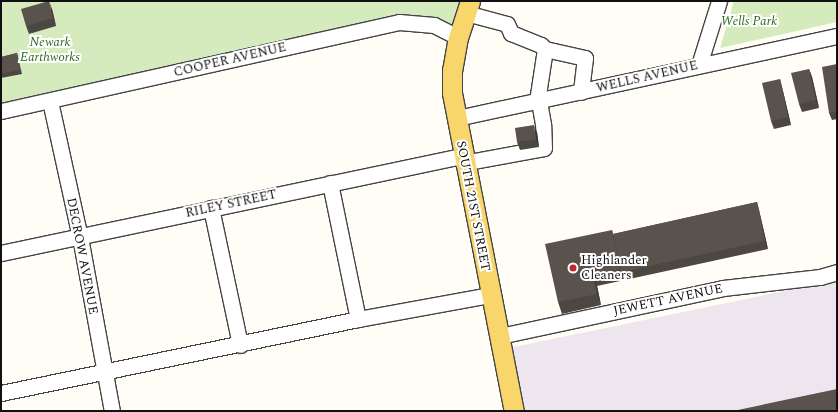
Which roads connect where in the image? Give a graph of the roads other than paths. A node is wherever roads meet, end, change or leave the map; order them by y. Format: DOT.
graph roads {
  1 [pos="719,1"];
  2 [pos="468,7"];
  3 [pos="458,36"];
  4 [pos="837,36"];
  5 [pos="545,49"];
  6 [pos="700,64"];
  7 [pos="581,92"];
  8 [pos="538,101"];
  9 [pos="50,102"];
  10 [pos="1,111"];
  11 [pos="456,118"];
  12 [pos="463,160"];
  13 [pos="330,183"];
  14 [pos="211,208"];
  15 [pos="80,237"];
  16 [pos="1,253"];
  17 [pos="837,272"];
  18 [pos="490,295"];
  19 [pos="358,319"];
  20 [pos="500,336"];
  21 [pos="240,345"];
  22 [pos="104,372"];
  23 [pos="1,393"];
  24 [pos="112,411"];
  25 [pos="514,411"];
  1 -- 6 [label="street"];
  2 -- 3 [label="main road, SOUTH 21ST STREET"];
  2 -- 5 [label="street"];
  3 -- 9 [label="street, COOPER AVENUE"];
  3 -- 11 [label="main road, SOUTH 21ST STREET"];
  4 -- 6 [label="street, WELLS AVENUE"];
  5 -- 7 [label="street"];
  5 -- 8 [label="street"];
  6 -- 7 [label="street, WELLS AVENUE"];
  7 -- 8 [label="street, WELLS AVENUE"];
  8 -- 11 [label="street, WELLS AVENUE"];
  8 -- 12 [label="street, RILEY STREET"];
  9 -- 10 [label="street, COOPER AVENUE"];
  9 -- 15 [label="street, DECROW AVENUE"];
  11 -- 12 [label="main road, SOUTH 21ST STREET"];
  12 -- 13 [label="street, RILEY STREET"];
  12 -- 18 [label="main road, SOUTH 21ST STREET"];
  13 -- 14 [label="street, RILEY STREET"];
  13 -- 19 [label="street"];
  14 -- 15 [label="street, RILEY STREET"];
  14 -- 21 [label="street"];
  15 -- 16 [label="street, RILEY STREET"];
  15 -- 22 [label="street, DECROW AVENUE"];
  17 -- 20 [label="street, JEWETT AVENUE"];
  18 -- 19 [label="street"];
  18 -- 20 [label="main road, SOUTH 21ST STREET"];
  19 -- 21 [label="street"];
  20 -- 25 [label="main road, SOUTH 21ST STREET"];
  21 -- 22 [label="street"];
  22 -- 23 [label="street"];
  22 -- 24 [label="street, DECROW AVENUE"];
}
